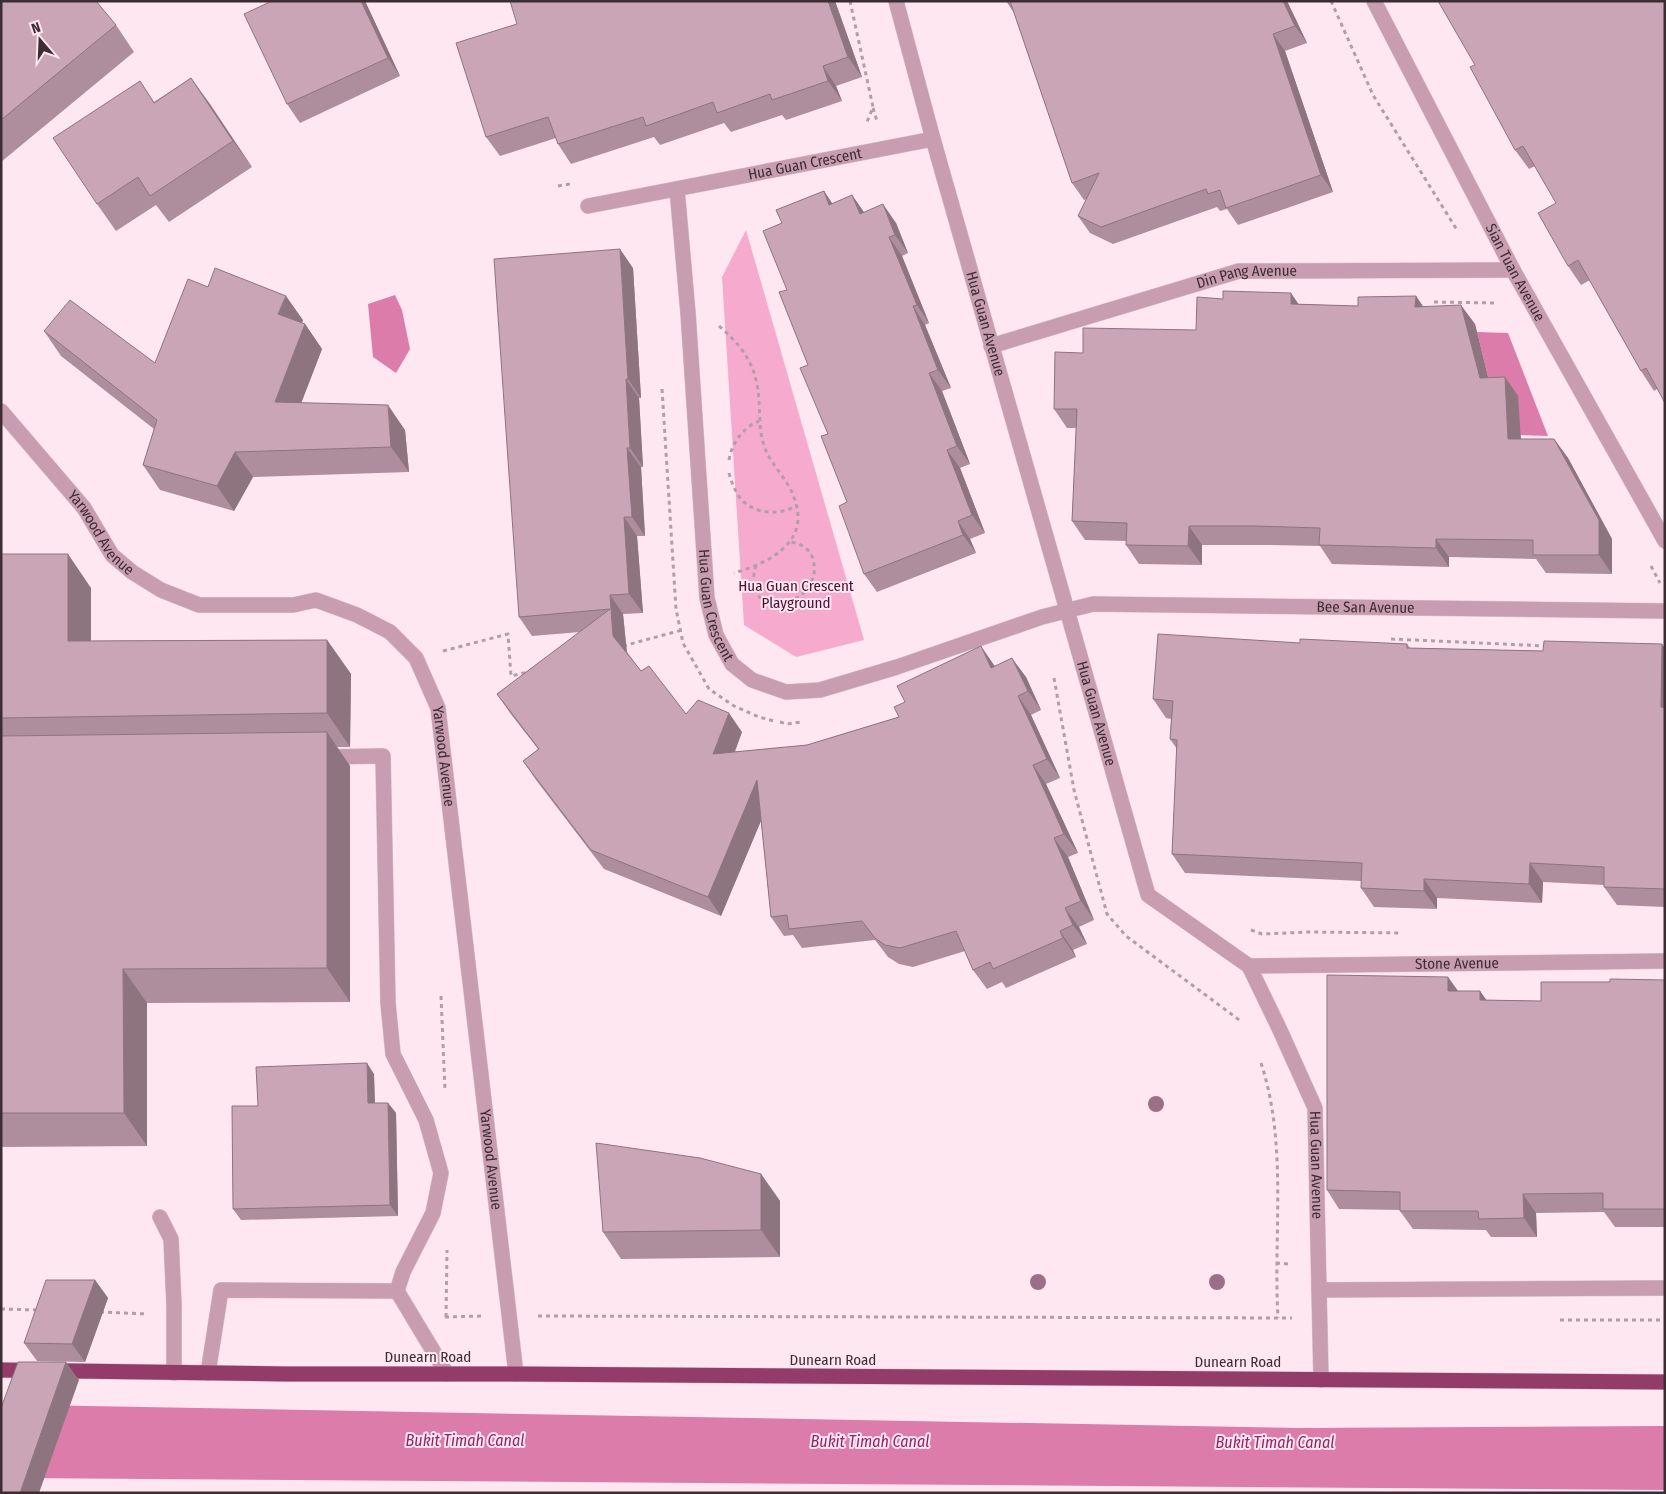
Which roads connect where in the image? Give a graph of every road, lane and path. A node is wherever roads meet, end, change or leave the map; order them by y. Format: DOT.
graph roads {
  1 [pos="850,1"];
  2 [pos="896,1"];
  3 [pos="1374,1"];
  4 [pos="866,123"];
  5 [pos="932,139"];
  6 [pos="577,182"];
  7 [pos="558,186"];
  8 [pos="678,189"];
  9 [pos="588,206"];
  10 [pos="1513,270"];
  11 [pos="1426,301"];
  12 [pos="1503,303"];
  13 [pos="688,314"];
  14 [pos="991,346"];
  15 [pos="661,384"];
  16 [pos="1,411"];
  17 [pos="760,421"];
  18 [pos="729,465"];
  19 [pos="729,470"];
  20 [pos="797,505"];
  21 [pos="1665,541"];
  22 [pos="789,542"];
  23 [pos="756,565"];
  24 [pos="705,574"];
  25 [pos="1068,610"];
  26 [pos="1665,611"];
  27 [pos="713,622"];
  28 [pos="680,631"];
  29 [pos="1388,639"];
  30 [pos="1556,646"];
  31 [pos="614,648"];
  32 [pos="416,658"];
  33 [pos="530,671"];
  34 [pos="804,722"];
  35 [pos="304,757"];
  36 [pos="1245,927"];
  37 [pos="1408,933"];
  38 [pos="1665,961"];
  39 [pos="1249,966"];
  40 [pos="160,1217"];
  41 [pos="1665,1288"];
  42 [pos="1319,1290"];
  43 [pos="397,1291"];
  44 [pos="1,1309"];
  45 [pos="40,1310"];
  46 [pos="97,1312"];
  47 [pos="174,1315"];
  48 [pos="509,1316"];
  49 [pos="413,1318"];
  50 [pos="1319,1319"];
  51 [pos="1556,1320"];
  52 [pos="1665,1320"];
  53 [pos="1,1370"];
  54 [pos="174,1373"];
  55 [pos="208,1373"];
  56 [pos="447,1374"];
  57 [pos="516,1374"];
  58 [pos="1321,1380"];
  59 [pos="1665,1382"];
  1 -- 4 [label="path"];
  2 -- 5 [label="street, Hua Guan Avenue"];
  3 -- 10 [label="street, Sian Tuan Avenue"];
  5 -- 8 [label="street, Hua Guan Crescent"];
  5 -- 14 [label="street, Hua Guan Avenue"];
  6 -- 7 [label="path"];
  8 -- 9 [label="street, Hua Guan Crescent"];
  8 -- 13 [label="street, Hua Guan Crescent"];
  10 -- 14 [label="street, Din Pang Avenue"];
  10 -- 21 [label="street, Sian Tuan Avenue"];
  11 -- 12 [label="path"];
  13 -- 17 [label="path"];
  13 -- 24 [label="street, Hua Guan Crescent"];
  14 -- 25 [label="street, Hua Guan Avenue"];
  15 -- 28 [label="path"];
  16 -- 32 [label="street, Yarwood Avenue"];
  17 -- 18 [label="path"];
  17 -- 20 [label="path"];
  19 -- 20 [label="path"];
  20 -- 22 [label="path"];
  22 -- 23 [label="path"];
  22 -- 23 [label="path"];
  23 -- 24 [label="path"];
  24 -- 27 [label="street, Hua Guan Crescent"];
  25 -- 26 [label="street, Bee San Avenue"];
  25 -- 27 [label="street, Hua Guan Crescent"];
  25 -- 39 [label="street, Hua Guan Avenue"];
  27 -- 28 [label="path"];
  28 -- 31 [label="path"];
  28 -- 34 [label="path"];
  29 -- 30 [label="path"];
  32 -- 33 [label="path"];
  32 -- 48 [label="street, Yarwood Avenue"];
  35 -- 43 [label="street"];
  36 -- 37 [label="path"];
  38 -- 39 [label="street, Stone Avenue"];
  39 -- 42 [label="street, Hua Guan Avenue"];
  40 -- 47 [label="street"];
  41 -- 42 [label="street"];
  42 -- 50 [label="street, Hua Guan Avenue"];
  43 -- 49 [label="street"];
  43 -- 55 [label="street"];
  44 -- 45 [label="path"];
  46 -- 47 [label="path"];
  47 -- 54 [label="street"];
  48 -- 49 [label="path"];
  48 -- 50 [label="path"];
  48 -- 57 [label="street, Yarwood Avenue"];
  49 -- 56 [label="street"];
  50 -- 58 [label="street, Hua Guan Avenue"];
  51 -- 52 [label="path"];
  53 -- 54 [label="highway, Dunearn Road"];
  54 -- 55 [label="highway, Dunearn Road"];
  55 -- 56 [label="highway, Dunearn Road"];
  56 -- 57 [label="highway, Dunearn Road"];
  57 -- 58 [label="highway, Dunearn Road"];
  58 -- 59 [label="highway, Dunearn Road"];
}
